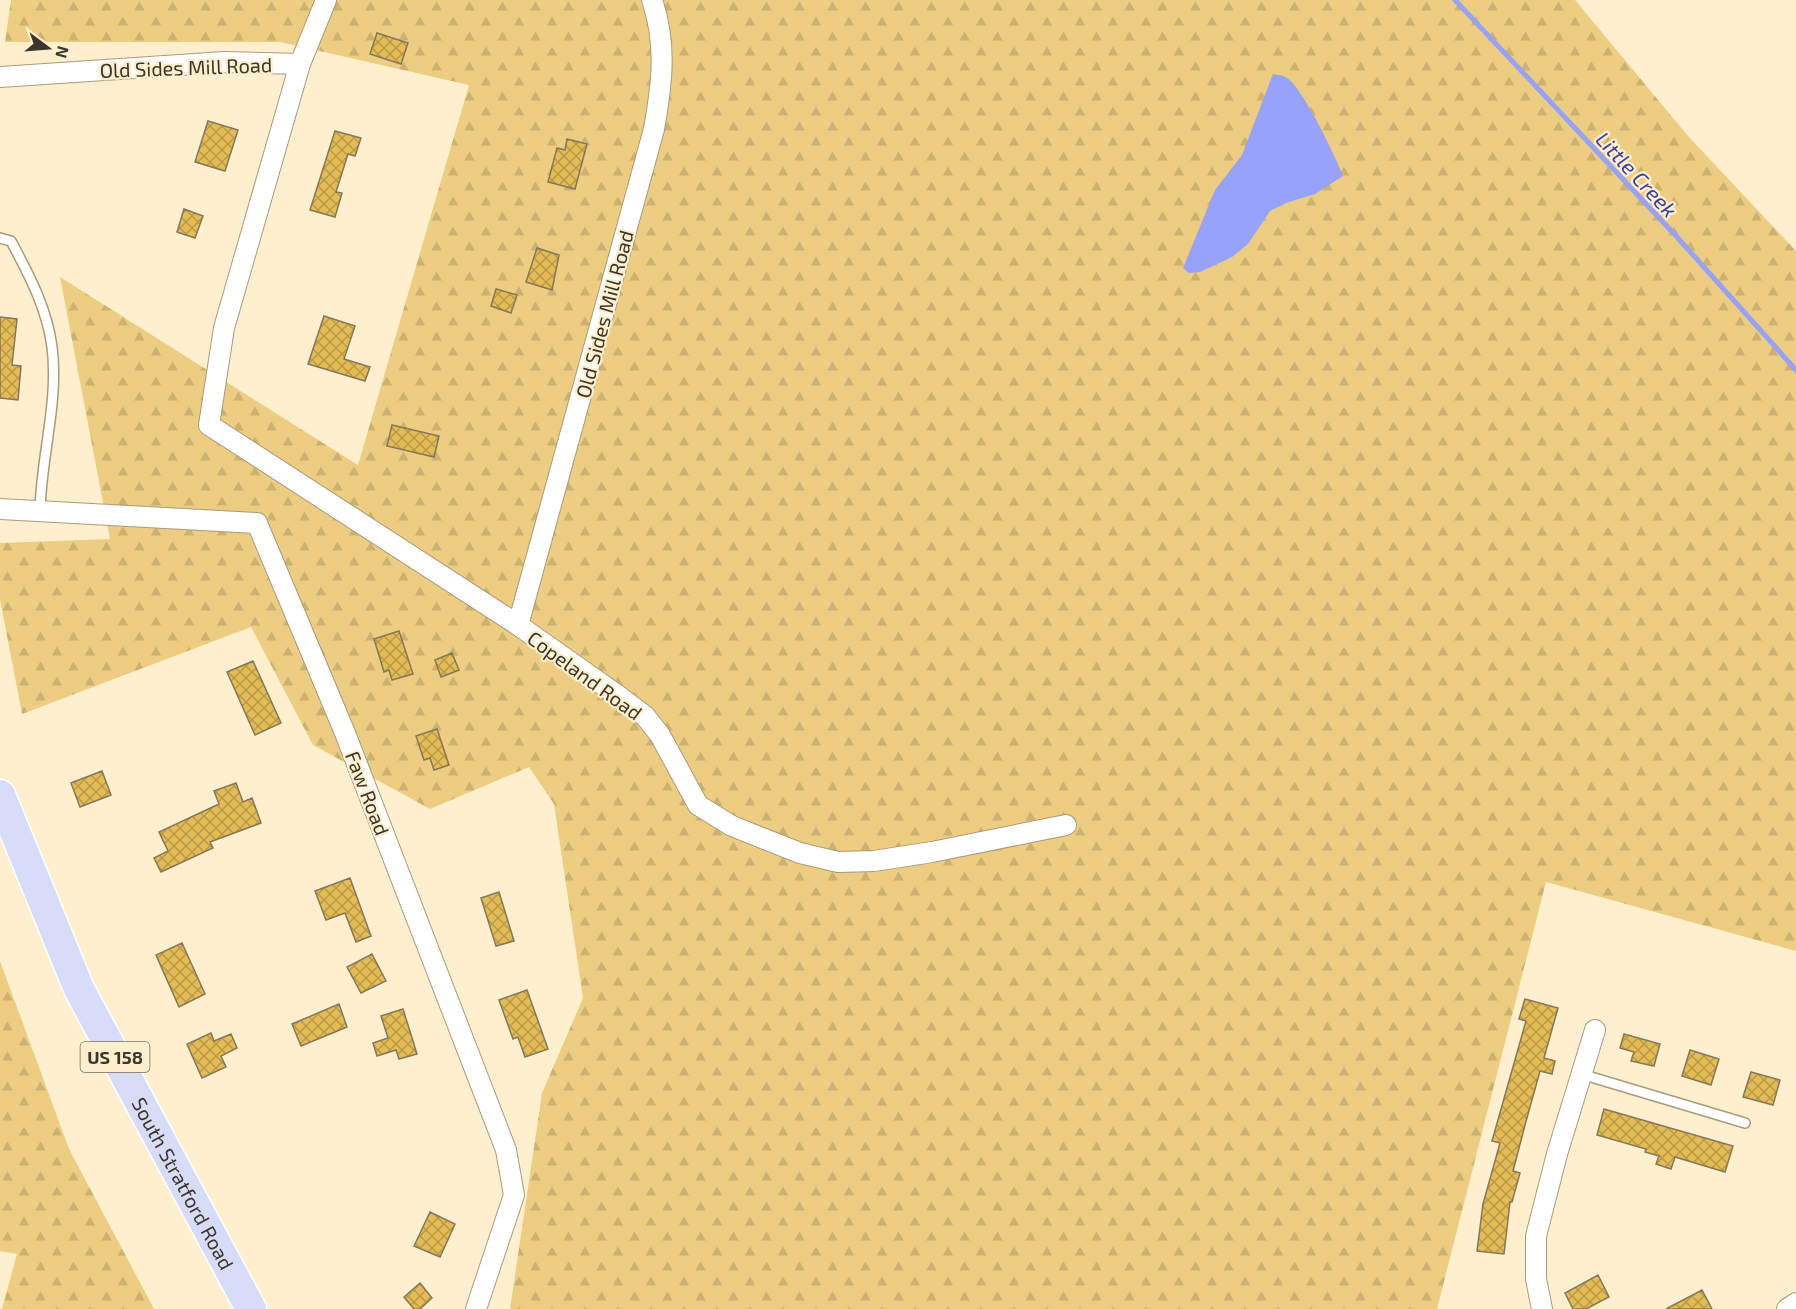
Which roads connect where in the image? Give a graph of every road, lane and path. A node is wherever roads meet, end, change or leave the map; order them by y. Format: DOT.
graph roads {
  1 [pos="326,0"];
  2 [pos="652,0"];
  3 [pos="300,64"];
  4 [pos="0,77"];
  5 [pos="0,238"];
  6 [pos="209,425"];
  7 [pos="0,508"];
  8 [pos="40,511"];
  9 [pos="518,625"];
  10 [pos="0,795"];
  11 [pos="1066,825"];
  12 [pos="1595,1030"];
  13 [pos="1581,1074"];
  14 [pos="1745,1123"];
  15 [pos="1796,1303"];
  16 [pos="251,1309"];
  17 [pos="476,1309"];
  18 [pos="1542,1309"];
  19 [pos="1787,1309"];
  1 -- 3 [label="street, Old Sides Mill Road"];
  2 -- 9 [label="street, Old Sides Mill Road"];
  3 -- 4 [label="street, Old Sides Mill Road"];
  3 -- 6 [label="street, Old Sides Mill Road"];
  5 -- 8 [label="lane"];
  6 -- 9 [label="street, Copeland Road"];
  7 -- 8 [label="street, Faw Road"];
  8 -- 17 [label="street, Faw Road"];
  9 -- 11 [label="street, Copeland Road"];
  10 -- 16 [label="main road, South Stratford Road / US 158"];
  12 -- 13 [label="street"];
  13 -- 14 [label="lane"];
  13 -- 18 [label="street"];
  15 -- 19 [label="street"];
}
